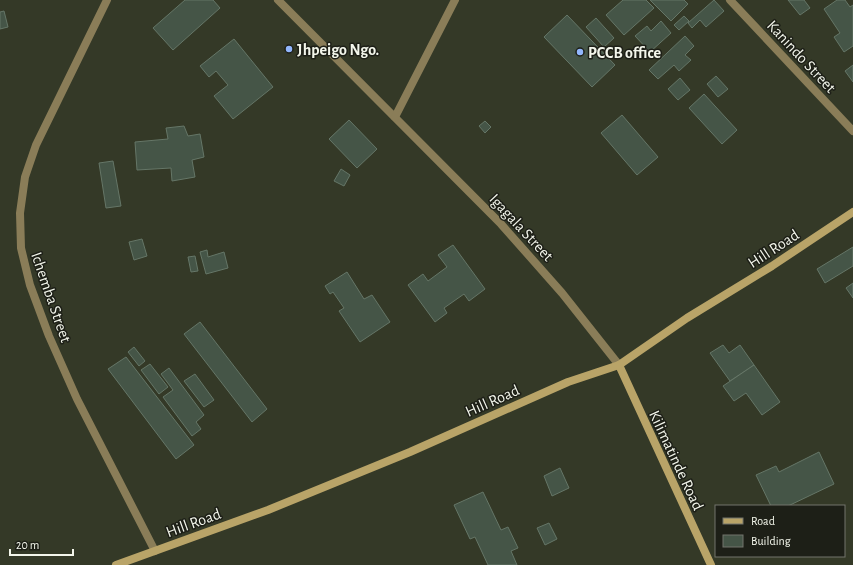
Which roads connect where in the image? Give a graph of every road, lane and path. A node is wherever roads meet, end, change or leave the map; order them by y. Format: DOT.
graph roads {
  1 [pos="107,0"];
  2 [pos="278,0"];
  3 [pos="455,0"];
  4 [pos="730,0"];
  5 [pos="394,117"];
  6 [pos="853,131"];
  7 [pos="853,212"];
  8 [pos="619,365"];
  9 [pos="155,551"];
  10 [pos="116,565"];
  11 [pos="711,565"];
  1 -- 9 [label="street, Ichemba Street"];
  2 -- 5 [label="street, Igagala Street"];
  3 -- 5 [label="street"];
  4 -- 6 [label="street, Kanindo Street"];
  5 -- 8 [label="street, Igagala Street"];
  7 -- 8 [label="main road, Hill Road"];
  8 -- 9 [label="main road, Hill Road"];
  8 -- 11 [label="main road, Kilimatinde Road"];
  9 -- 10 [label="main road, Hill Road"];
}
